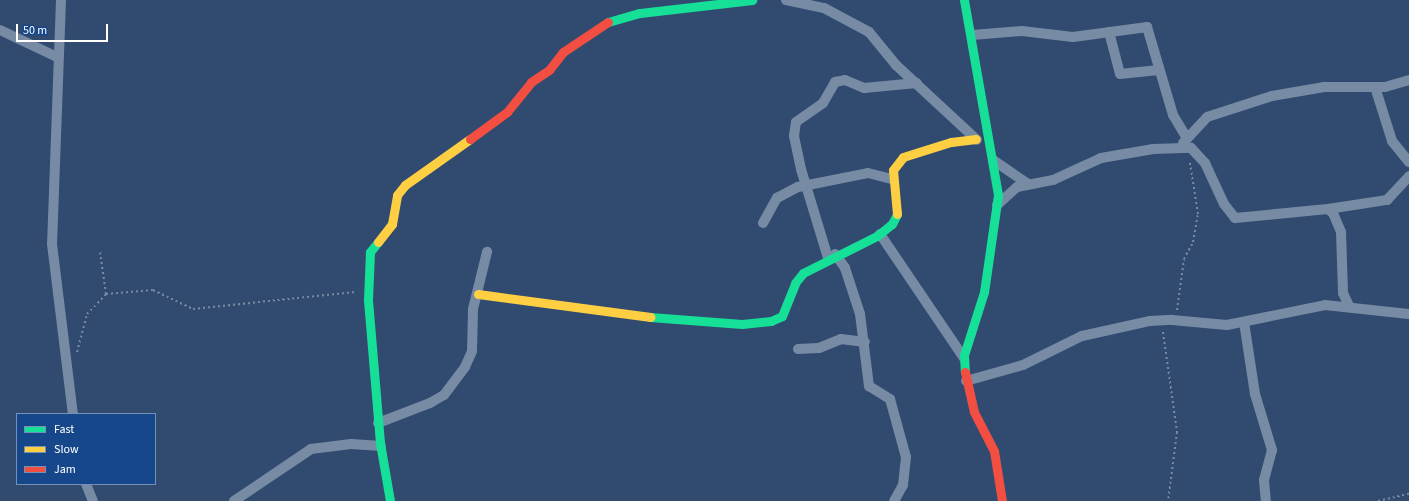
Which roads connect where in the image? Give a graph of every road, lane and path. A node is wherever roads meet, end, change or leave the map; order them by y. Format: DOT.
graph roads {
  1 [pos="62,0"];
  2 [pos="752,0"];
  3 [pos="786,0"];
  4 [pos="964,0"];
  5 [pos="0,30"];
  6 [pos="1109,32"];
  7 [pos="972,35"];
  8 [pos="57,56"];
  9 [pos="1159,70"];
  10 [pos="1409,80"];
  11 [pos="917,83"];
  12 [pos="1375,87"];
  13 [pos="976,139"];
  14 [pos="1185,144"];
  15 [pos="992,156"];
  16 [pos="1409,162"];
  17 [pos="1409,176"];
  18 [pos="892,179"];
  19 [pos="1028,184"];
  20 [pos="806,186"];
  21 [pos="997,205"];
  22 [pos="1328,209"];
  23 [pos="763,223"];
  24 [pos="880,234"];
  25 [pos="100,252"];
  26 [pos="487,252"];
  27 [pos="831,256"];
  28 [pos="368,289"];
  29 [pos="106,294"];
  30 [pos="478,294"];
  31 [pos="1349,306"];
  32 [pos="1409,314"];
  33 [pos="1163,320"];
  34 [pos="1177,320"];
  35 [pos="1244,322"];
  36 [pos="864,342"];
  37 [pos="798,349"];
  38 [pos="964,358"];
  39 [pos="68,370"];
  40 [pos="966,381"];
  41 [pos="73,413"];
  42 [pos="378,423"];
  43 [pos="380,446"];
  44 [pos="86,485"];
  45 [pos="1409,494"];
  46 [pos="93,501"];
  47 [pos="234,501"];
  48 [pos="390,501"];
  49 [pos="894,501"];
  50 [pos="1002,501"];
  51 [pos="1168,501"];
  52 [pos="1266,501"];
  53 [pos="1378,501"];
  1 -- 8 [label="street"];
  2 -- 28 [label="street"];
  3 -- 11 [label="street"];
  4 -- 7 [label="street"];
  5 -- 8 [label="street"];
  6 -- 7 [label="street"];
  6 -- 9 [label="street"];
  6 -- 9 [label="street"];
  7 -- 15 [label="street"];
  8 -- 39 [label="street"];
  9 -- 14 [label="street"];
  10 -- 12 [label="street"];
  11 -- 13 [label="street"];
  11 -- 20 [label="street"];
  12 -- 14 [label="street"];
  12 -- 16 [label="street"];
  13 -- 15 [label="street"];
  13 -- 18 [label="street"];
  14 -- 19 [label="street"];
  14 -- 22 [label="street"];
  14 -- 34 [label="path"];
  15 -- 19 [label="street"];
  15 -- 21 [label="street"];
  17 -- 22 [label="street"];
  18 -- 20 [label="street"];
  18 -- 24 [label="street"];
  19 -- 21 [label="street"];
  20 -- 23 [label="street"];
  20 -- 27 [label="street"];
  21 -- 38 [label="street"];
  22 -- 31 [label="street"];
  24 -- 27 [label="street"];
  24 -- 38 [label="street"];
  25 -- 29 [label="path"];
  26 -- 30 [label="street"];
  27 -- 30 [label="street"];
  27 -- 36 [label="street"];
  28 -- 29 [label="path"];
  28 -- 42 [label="street"];
  29 -- 39 [label="path"];
  30 -- 42 [label="street"];
  31 -- 32 [label="street"];
  31 -- 35 [label="street"];
  33 -- 34 [label="street"];
  33 -- 40 [label="street"];
  33 -- 51 [label="path"];
  34 -- 35 [label="street"];
  35 -- 52 [label="street"];
  36 -- 37 [label="street"];
  36 -- 49 [label="street"];
  38 -- 40 [label="street"];
  39 -- 41 [label="street"];
  40 -- 50 [label="street"];
  42 -- 43 [label="street"];
  43 -- 47 [label="street"];
  43 -- 48 [label="street"];
  44 -- 46 [label="street"];
  45 -- 53 [label="path"];
}
